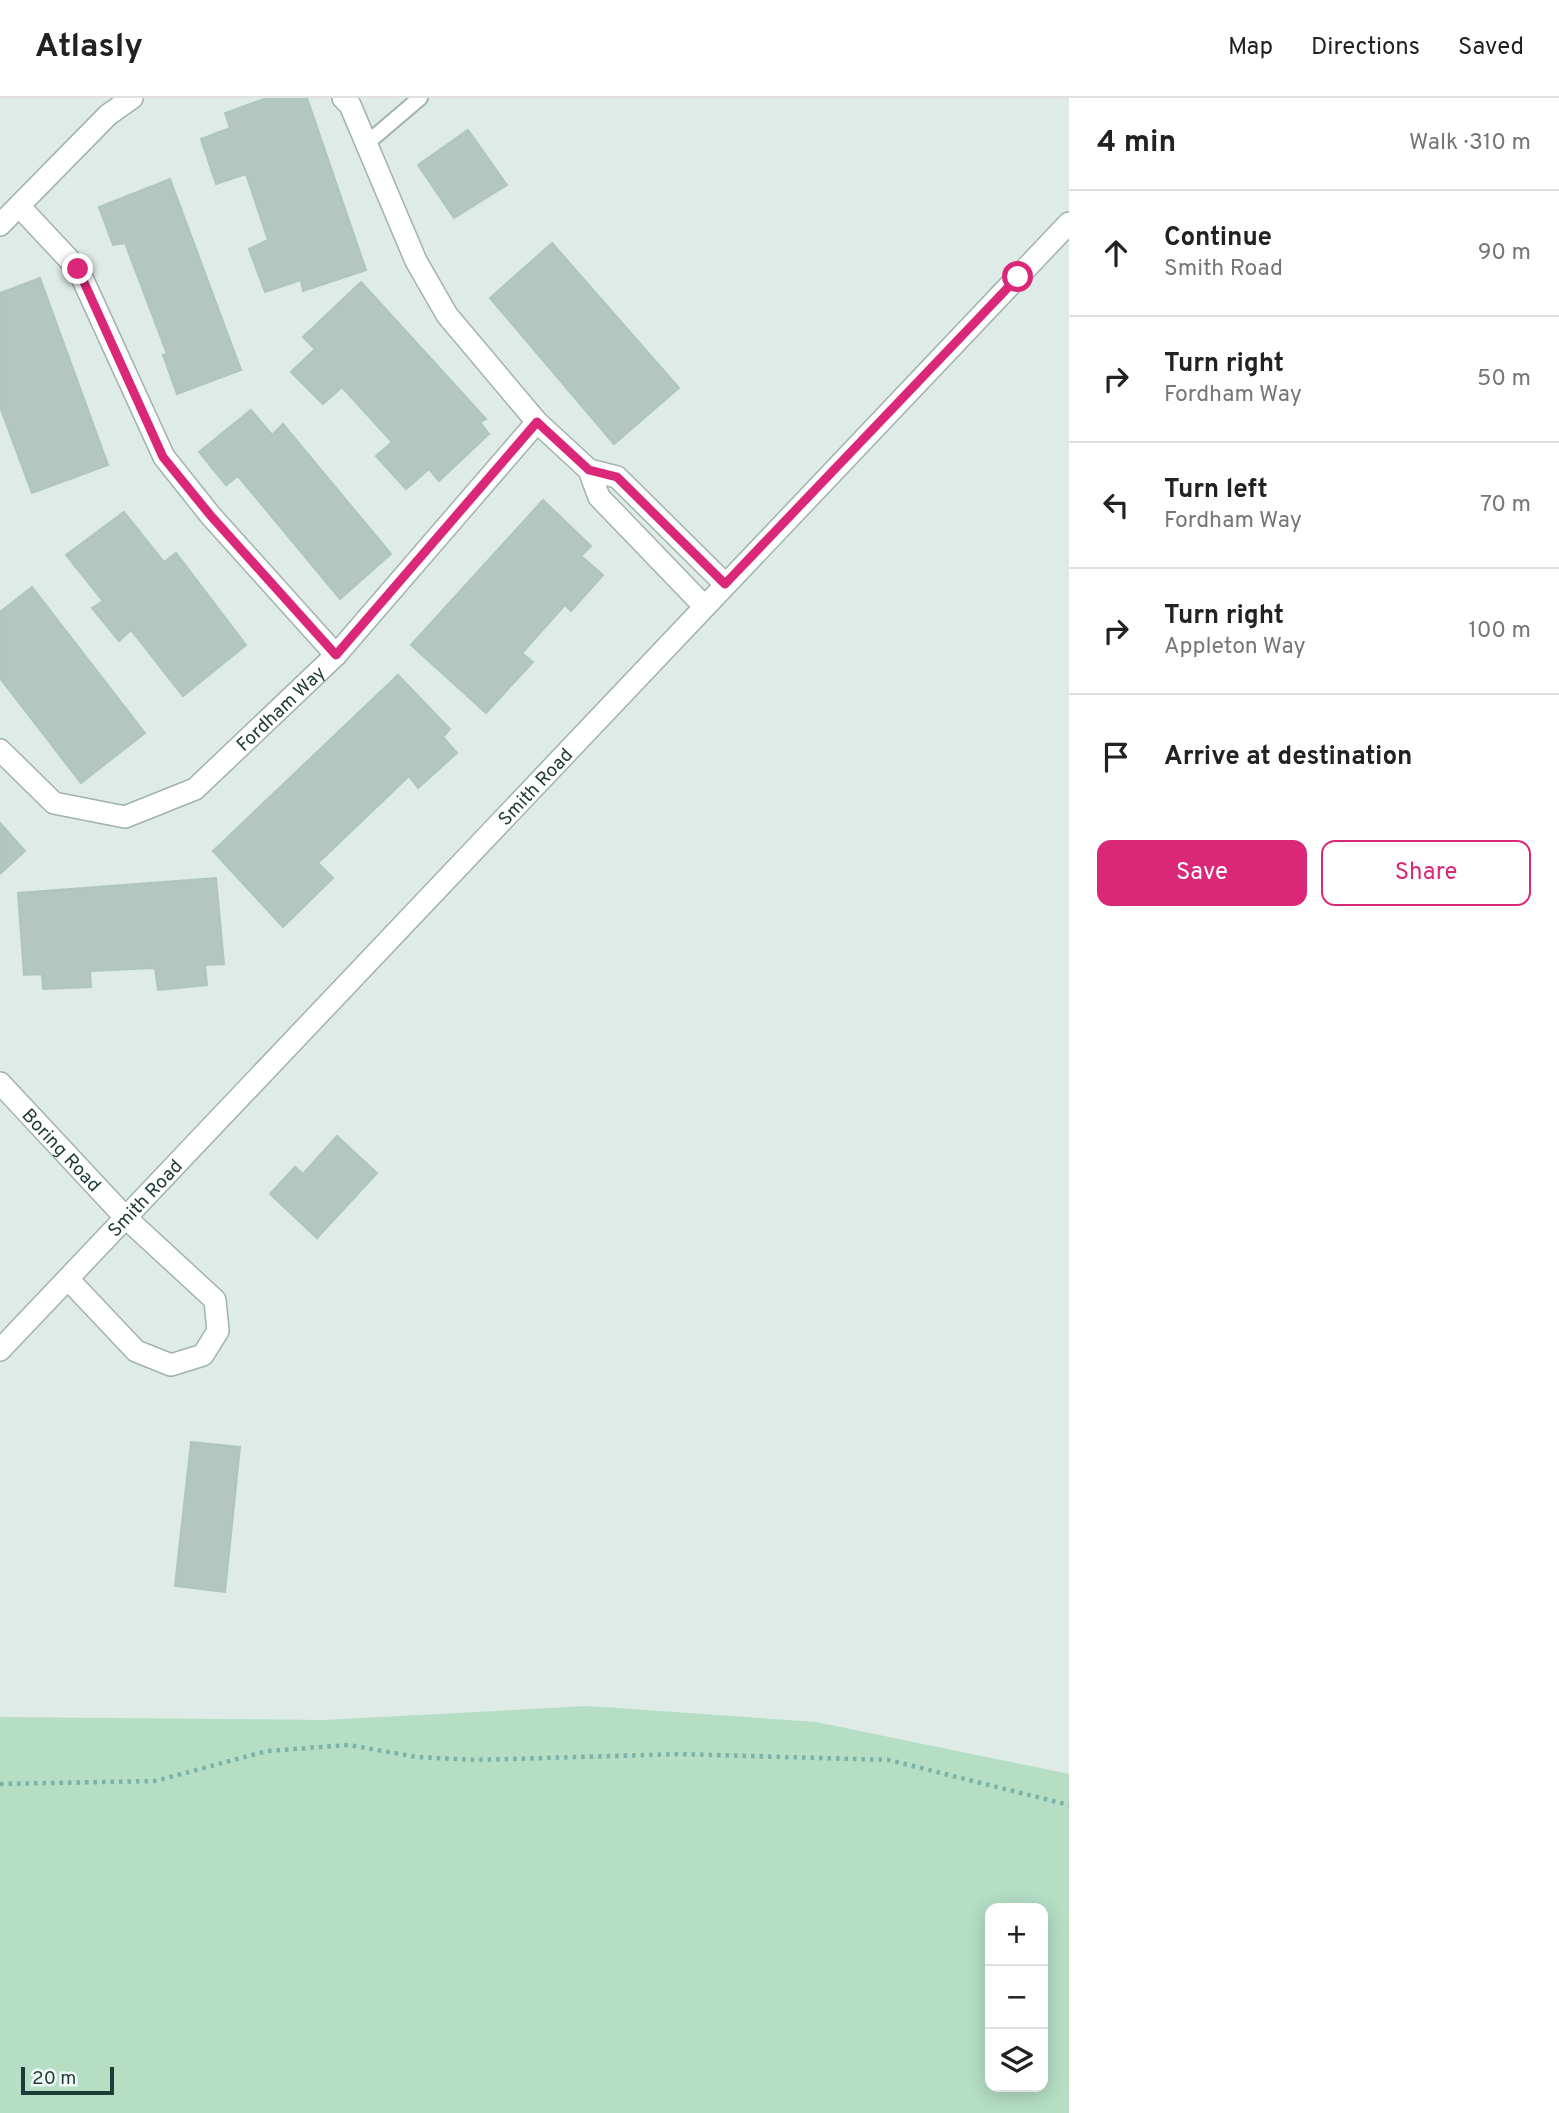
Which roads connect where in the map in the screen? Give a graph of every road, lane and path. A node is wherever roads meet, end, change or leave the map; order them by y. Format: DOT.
graph roads {
  1 [pos="132,98"];
  2 [pos="343,98"];
  3 [pos="420,98"];
  4 [pos="366,144"];
  5 [pos="19,206"];
  6 [pos="1069,223"];
  7 [pos="0,225"];
  8 [pos="537,422"];
  9 [pos="589,470"];
  10 [pos="662,522"];
  11 [pos="643,542"];
  12 [pos="725,584"];
  13 [pos="704,606"];
  14 [pos="336,655"];
  15 [pos="0,750"];
  16 [pos="0,1083"];
  17 [pos="125,1217"];
  18 [pos="68,1279"];
  19 [pos="0,1350"];
  20 [pos="0,1784"];
  21 [pos="1069,1805"];
  1 -- 5 [label="street"];
  2 -- 4 [label="street"];
  3 -- 4 [label="lane"];
  4 -- 8 [label="street"];
  5 -- 7 [label="street"];
  5 -- 14 [label="street"];
  6 -- 12 [label="street, Smith Road"];
  8 -- 9 [label="street"];
  8 -- 14 [label="street, Fordham Way"];
  9 -- 10 [label="street"];
  9 -- 11 [label="street"];
  10 -- 11 [label="street"];
  10 -- 12 [label="street"];
  11 -- 13 [label="street"];
  12 -- 13 [label="street, Smith Road"];
  13 -- 17 [label="street, Smith Road"];
  14 -- 15 [label="street, Fordham Way"];
  16 -- 17 [label="street, Boring Road"];
  17 -- 18 [label="street, Smith Road"];
  17 -- 18 [label="street, Boring Road"];
  18 -- 19 [label="street, Smith Road"];
  20 -- 21 [label="path"];
}
